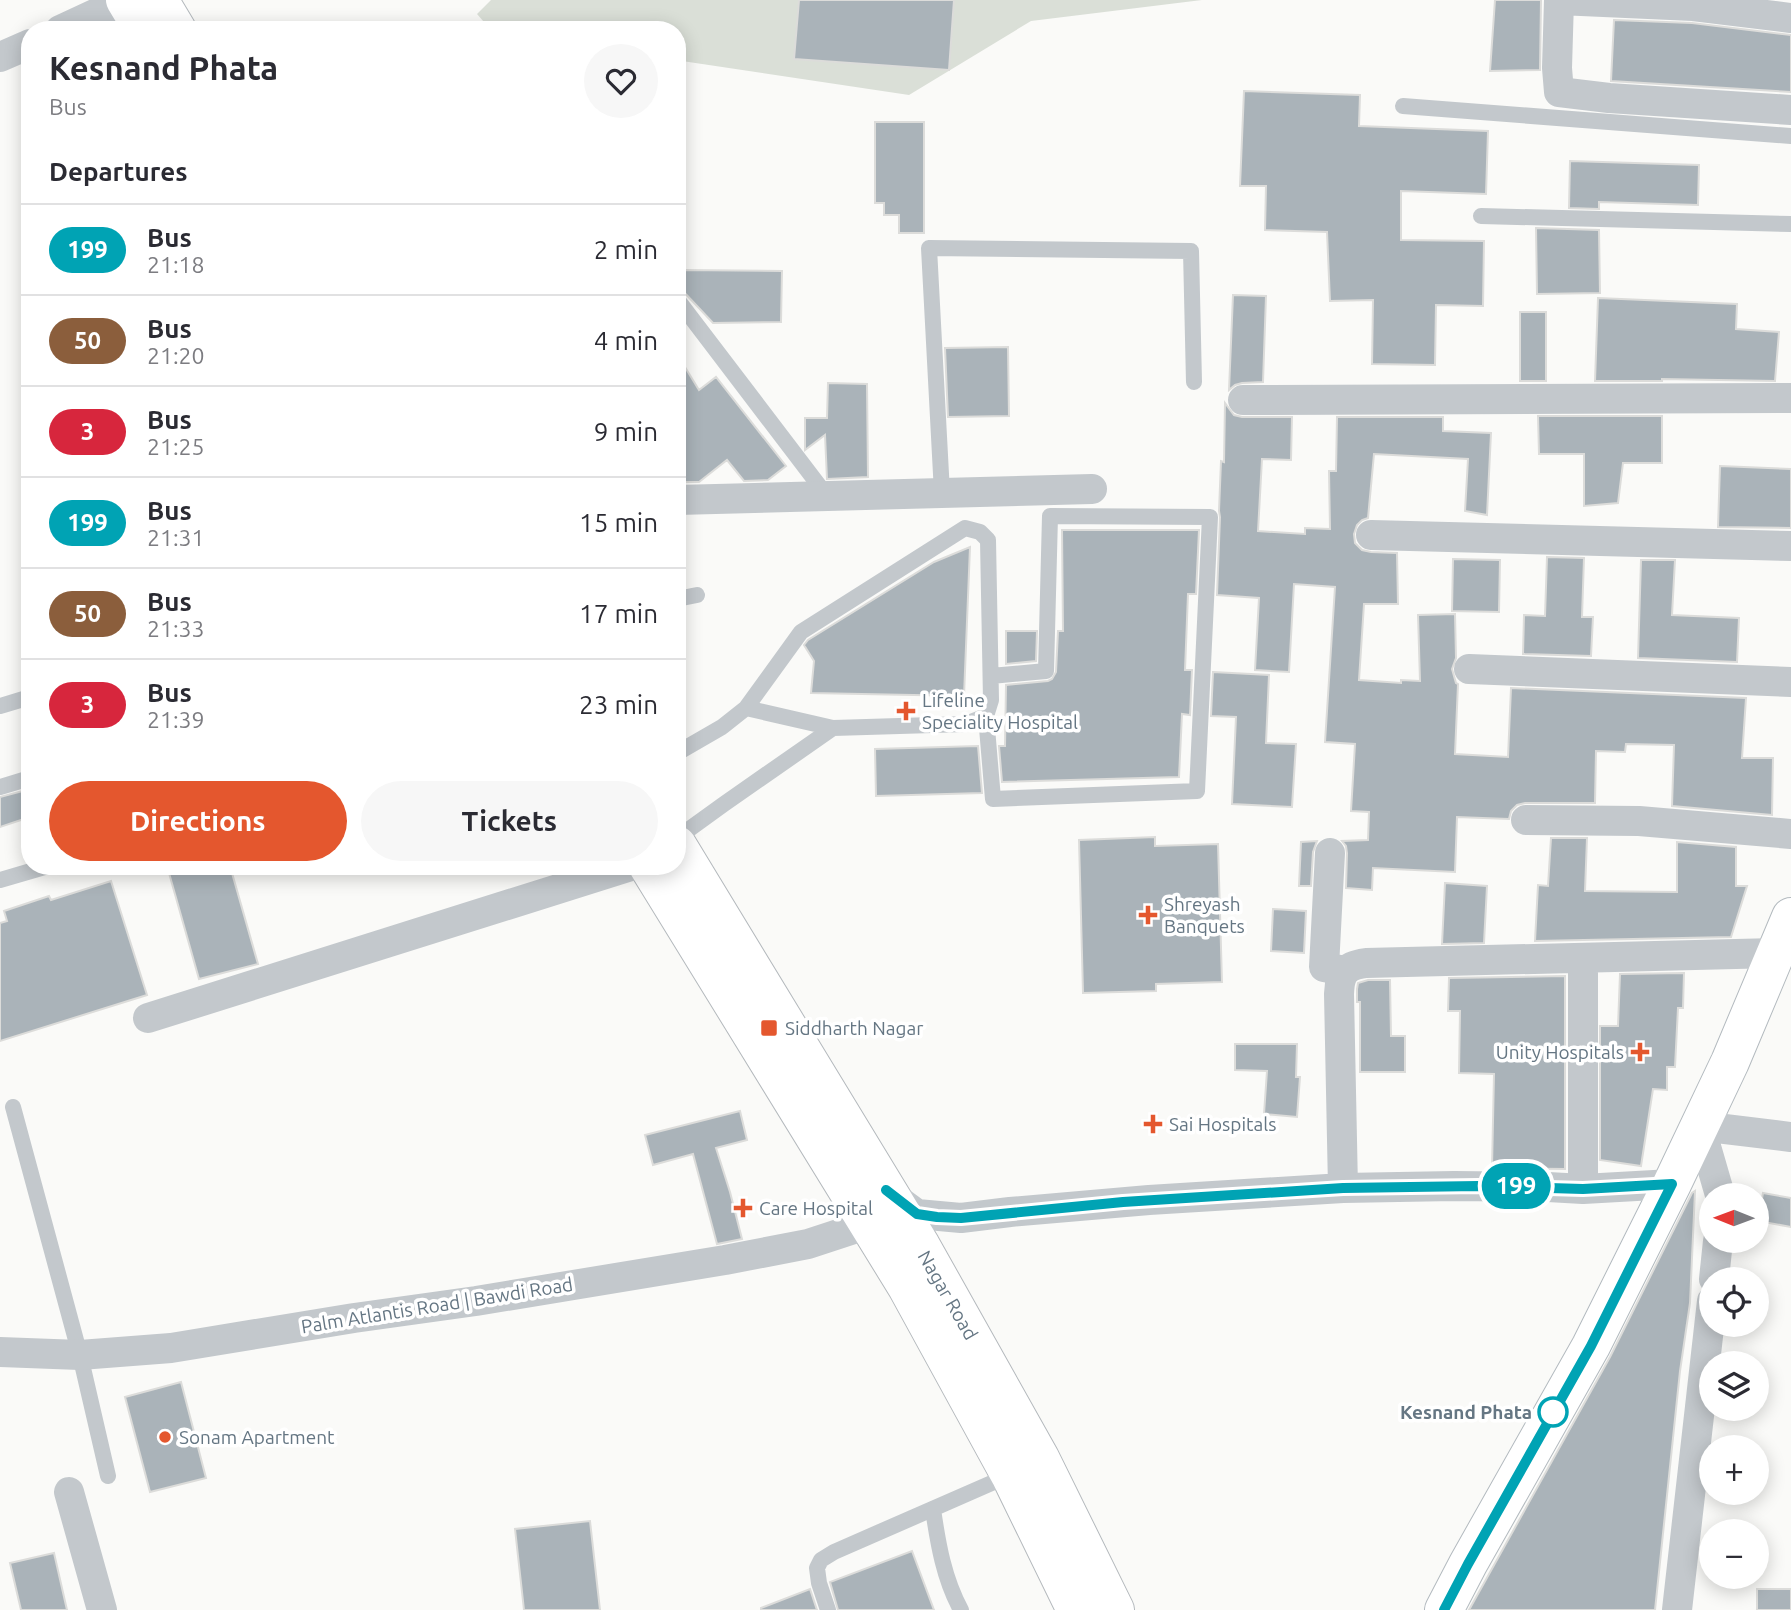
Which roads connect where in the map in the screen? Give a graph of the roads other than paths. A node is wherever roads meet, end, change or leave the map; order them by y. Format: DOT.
graph roads {
  1 [pos="125,0"];
  2 [pos="159,0"];
  3 [pos="1559,0"];
  4 [pos="1694,3"];
  5 [pos="1791,18"];
  6 [pos="80,21"];
  7 [pos="138,21"];
  8 [pos="172,21"];
  9 [pos="21,48"];
  10 [pos="0,57"];
  11 [pos="1403,106"];
  12 [pos="1791,110"];
  13 [pos="1791,136"];
  14 [pos="1481,216"];
  15 [pos="1791,224"];
  16 [pos="686,311"];
  17 [pos="1194,382"];
  18 [pos="1791,398"];
  19 [pos="1243,400"];
  20 [pos="1092,489"];
  21 [pos="942,493"];
  22 [pos="827,496"];
  23 [pos="686,500"];
  24 [pos="1371,535"];
  25 [pos="1791,546"];
  26 [pos="697,595"];
  27 [pos="686,597"];
  28 [pos="1469,669"];
  29 [pos="991,676"];
  30 [pos="1791,682"];
  31 [pos="21,700"];
  32 [pos="0,706"];
  33 [pos="746,708"];
  34 [pos="986,716"];
  35 [pos="833,728"];
  36 [pos="686,747"];
  37 [pos="21,781"];
  38 [pos="0,787"];
  39 [pos="1526,820"];
  40 [pos="686,831"];
  41 [pos="1791,834"];
  42 [pos="1330,853"];
  43 [pos="21,874"];
  44 [pos="602,875"];
  45 [pos="658,875"];
  46 [pos="685,875"];
  47 [pos="0,880"];
  48 [pos="693,906"];
  49 [pos="1791,917"];
  50 [pos="1776,953"];
  51 [pos="1583,958"];
  52 [pos="1345,971"];
  53 [pos="148,1018"];
  54 [pos="13,1107"];
  55 [pos="1700,1126"];
  56 [pos="1791,1136"];
  57 [pos="1717,1183"];
  58 [pos="1672,1184"];
  59 [pos="1343,1188"];
  60 [pos="1583,1189"];
  61 [pos="886,1190"];
  62 [pos="869,1224"];
  63 [pos="1708,1337"];
  64 [pos="0,1352"];
  65 [pos="80,1355"];
  66 [pos="1010,1475"];
  67 [pos="108,1476"];
  68 [pos="69,1492"];
  69 [pos="933,1509"];
  70 [pos="102,1610"];
  71 [pos="828,1610"];
  72 [pos="961,1610"];
  73 [pos="1076,1610"];
  74 [pos="1115,1610"];
  75 [pos="1444,1610"];
  76 [pos="1677,1610"];
  1 -- 6 [label="street"];
  1 -- 7 [label="main road"];
  2 -- 8 [label="main road"];
  3 -- 4 [label="street"];
  3 -- 12 [label="street"];
  4 -- 5 [label="street"];
  9 -- 10 [label="street"];
  11 -- 13 [label="lane"];
  14 -- 15 [label="lane"];
  16 -- 22 [label="lane"];
  17 -- 21 [label="lane"];
  18 -- 19 [label="street"];
  20 -- 21 [label="street"];
  21 -- 22 [label="street"];
  22 -- 23 [label="street"];
  24 -- 25 [label="street"];
  26 -- 27 [label="lane"];
  28 -- 30 [label="street"];
  29 -- 33 [label="lane"];
  29 -- 34 [label="lane"];
  29 -- 34 [label="lane"];
  31 -- 32 [label="lane"];
  33 -- 35 [label="lane"];
  33 -- 36 [label="lane"];
  34 -- 35 [label="lane"];
  35 -- 40 [label="lane"];
  37 -- 38 [label="lane"];
  39 -- 41 [label="street"];
  42 -- 52 [label="street"];
  43 -- 47 [label="lane"];
  44 -- 53 [label="street"];
  45 -- 48 [label="main road, Nagar Road"];
  46 -- 48 [label="main road, Nagar Road"];
  48 -- 61 [label="main road, Nagar Road"];
  48 -- 62 [label="main road, Nagar Road"];
  49 -- 50 [label="main road"];
  50 -- 51 [label="street"];
  50 -- 55 [label="main road"];
  51 -- 52 [label="street"];
  51 -- 60 [label="street"];
  52 -- 59 [label="street"];
  54 -- 65 [label="lane"];
  55 -- 56 [label="street"];
  55 -- 57 [label="street"];
  55 -- 58 [label="main road"];
  58 -- 60 [label="street"];
  58 -- 75 [label="main road"];
  59 -- 60 [label="street"];
  59 -- 61 [label="street"];
  61 -- 74 [label="main road, Nagar Road"];
  62 -- 65 [label="street, Palm Atlantis Road | Bawdi Road"];
  62 -- 66 [label="main road, Nagar Road"];
  63 -- 76 [label="street"];
  64 -- 65 [label="street, Palm Atlantis Road | Bawdi Road"];
  65 -- 67 [label="lane"];
  66 -- 69 [label="lane"];
  66 -- 73 [label="main road, Nagar Road"];
  68 -- 70 [label="street"];
  69 -- 71 [label="lane"];
  69 -- 72 [label="lane"];
}
